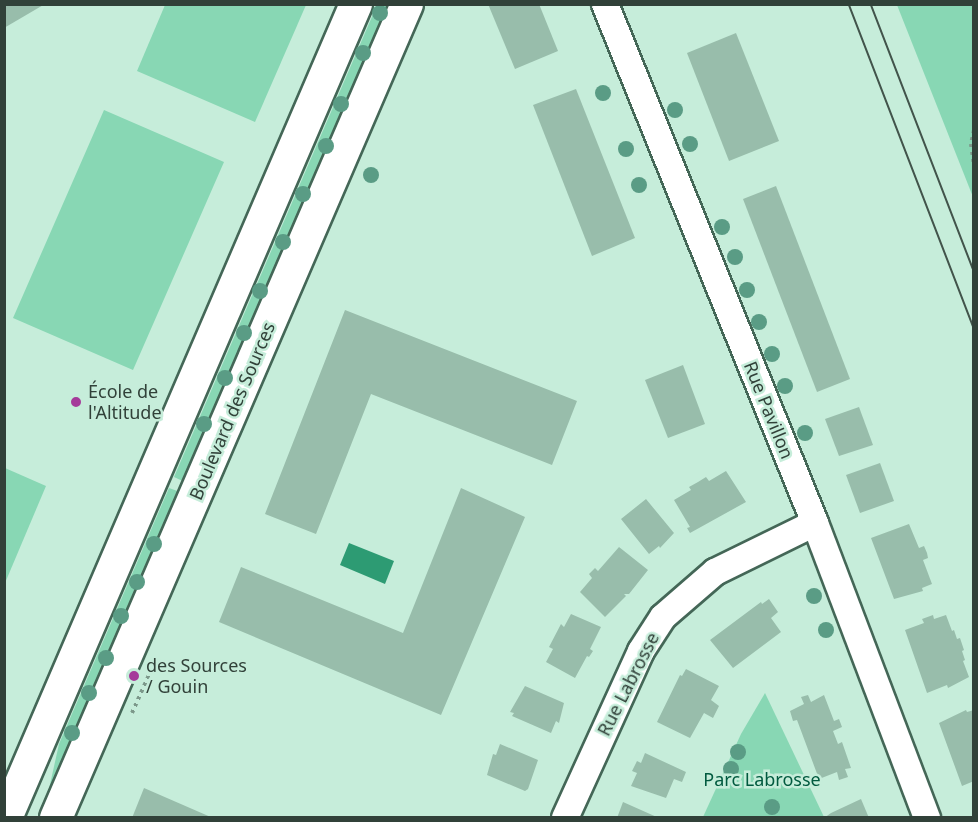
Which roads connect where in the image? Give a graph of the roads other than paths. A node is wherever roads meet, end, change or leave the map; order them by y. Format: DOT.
graph roads {
  1 [pos="356,4"];
  2 [pos="407,4"];
  3 [pos="605,4"];
  4 [pos="815,523"];
  5 [pos="6,818"];
  6 [pos="56,818"];
  7 [pos="565,818"];
  8 [pos="927,818"];
  1 -- 5 [label="street"];
  2 -- 6 [label="street, Boulevard des Sources"];
  3 -- 4 [label="street, Rue Pavillon"];
  4 -- 7 [label="street, Rue Labrosse"];
  4 -- 8 [label="street, Rue Pavillon"];
}
